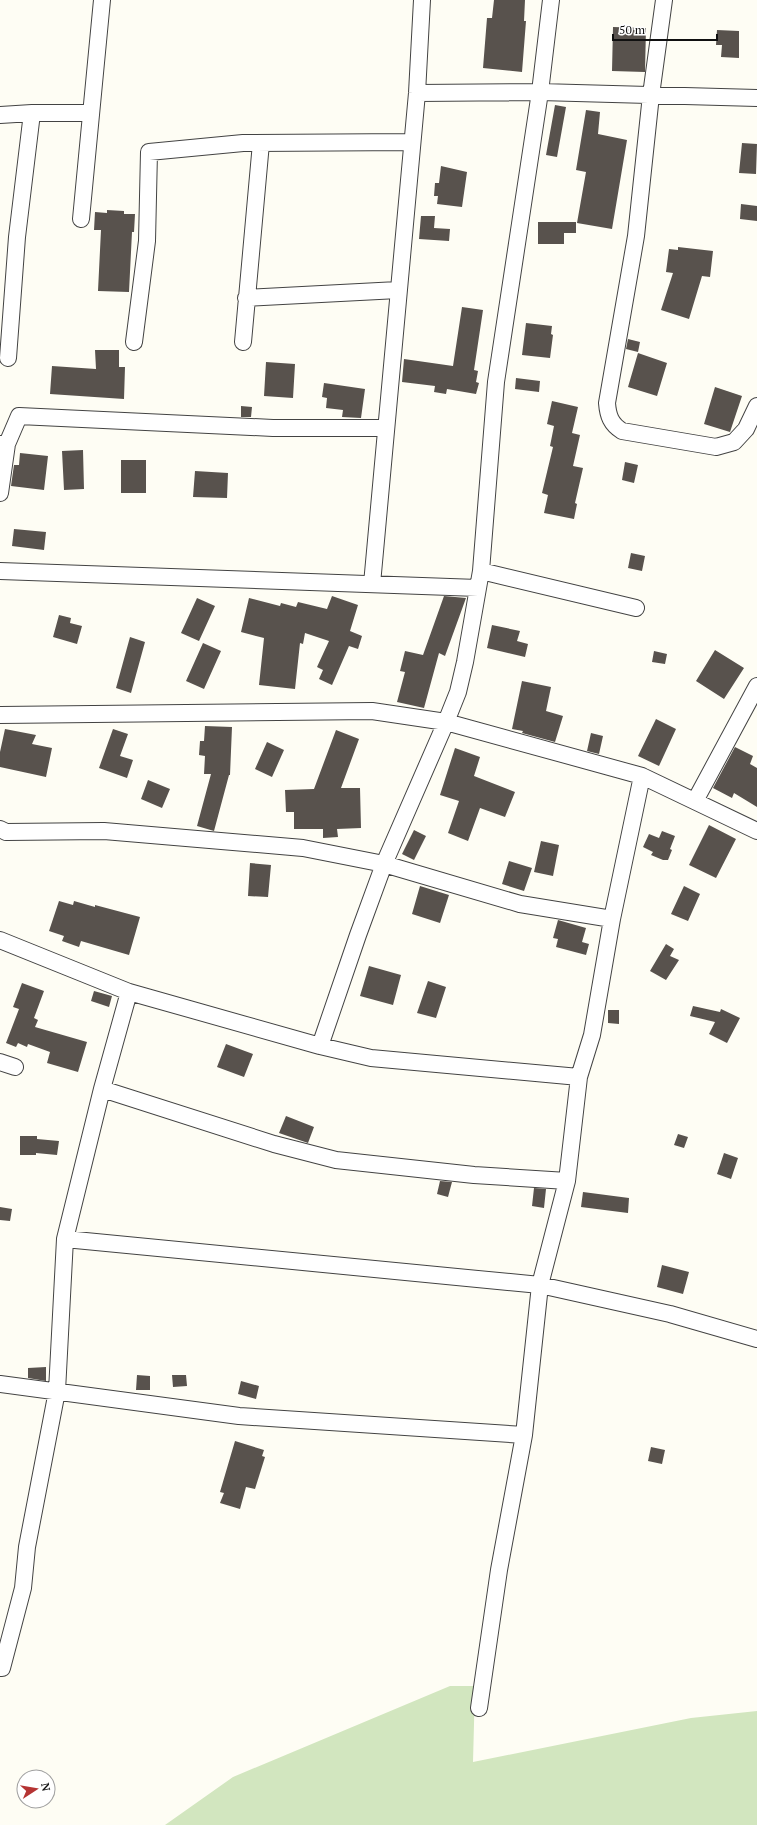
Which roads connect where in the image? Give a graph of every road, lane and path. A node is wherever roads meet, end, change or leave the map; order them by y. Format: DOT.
graph roads {
  1 [pos="102,0"];
  2 [pos="422,0"];
  3 [pos="551,0"];
  4 [pos="664,0"];
  5 [pos="540,92"];
  6 [pos="417,93"];
  7 [pos="651,95"];
  8 [pos="757,98"];
  9 [pos="32,113"];
  10 [pos="91,113"];
  11 [pos="0,115"];
  12 [pos="412,142"];
  13 [pos="261,143"];
  14 [pos="81,219"];
  15 [pos="398,290"];
  16 [pos="246,298"];
  17 [pos="134,342"];
  18 [pos="243,342"];
  19 [pos="8,358"];
  20 [pos="757,406"];
  21 [pos="386,428"];
  22 [pos="4,444"];
  23 [pos="0,493"];
  24 [pos="0,571"];
  25 [pos="481,571"];
  26 [pos="372,584"];
  27 [pos="478,588"];
  28 [pos="636,608"];
  29 [pos="757,686"];
  30 [pos="0,715"];
  31 [pos="446,722"];
  32 [pos="642,776"];
  33 [pos="695,801"];
  34 [pos="0,829"];
  35 [pos="757,831"];
  36 [pos="384,864"];
  37 [pos="612,918"];
  38 [pos="0,940"];
  39 [pos="129,992"];
  40 [pos="320,1046"];
  41 [pos="578,1078"];
  42 [pos="102,1089"];
  43 [pos="568,1181"];
  44 [pos="65,1238"];
  45 [pos="540,1285"];
  46 [pos="757,1339"];
  47 [pos="0,1384"];
  48 [pos="57,1391"];
  49 [pos="524,1435"];
  50 [pos="0,1668"];
  51 [pos="480,1708"];
  1 -- 10 [label="street"];
  2 -- 6 [label="street"];
  3 -- 5 [label="street"];
  4 -- 7 [label="street"];
  5 -- 6 [label="street"];
  5 -- 7 [label="street"];
  5 -- 25 [label="street"];
  6 -- 12 [label="street"];
  7 -- 8 [label="street"];
  7 -- 20 [label="street"];
  9 -- 10 [label="street"];
  9 -- 11 [label="street"];
  9 -- 19 [label="street"];
  10 -- 14 [label="street"];
  12 -- 13 [label="street"];
  12 -- 15 [label="street"];
  13 -- 16 [label="street"];
  13 -- 17 [label="street"];
  15 -- 16 [label="street"];
  15 -- 21 [label="street"];
  16 -- 18 [label="street"];
  21 -- 22 [label="street"];
  21 -- 26 [label="street"];
  22 -- 23 [label="street"];
  24 -- 26 [label="street"];
  25 -- 27 [label="street"];
  25 -- 28 [label="street"];
  26 -- 27 [label="street"];
  27 -- 31 [label="street"];
  29 -- 33 [label="street"];
  30 -- 31 [label="street"];
  31 -- 32 [label="street"];
  31 -- 36 [label="street"];
  32 -- 33 [label="street"];
  32 -- 37 [label="street"];
  33 -- 35 [label="street"];
  34 -- 36 [label="street"];
  36 -- 37 [label="street"];
  36 -- 40 [label="street"];
  37 -- 41 [label="street"];
  38 -- 39 [label="street"];
  39 -- 40 [label="street"];
  39 -- 42 [label="street"];
  40 -- 41 [label="street"];
  41 -- 43 [label="street"];
  42 -- 43 [label="street"];
  42 -- 44 [label="street"];
  43 -- 45 [label="street"];
  44 -- 45 [label="street"];
  44 -- 48 [label="street"];
  45 -- 46 [label="street"];
  45 -- 49 [label="street"];
  47 -- 48 [label="street"];
  48 -- 49 [label="street"];
  48 -- 50 [label="street"];
  49 -- 51 [label="street"];
}
